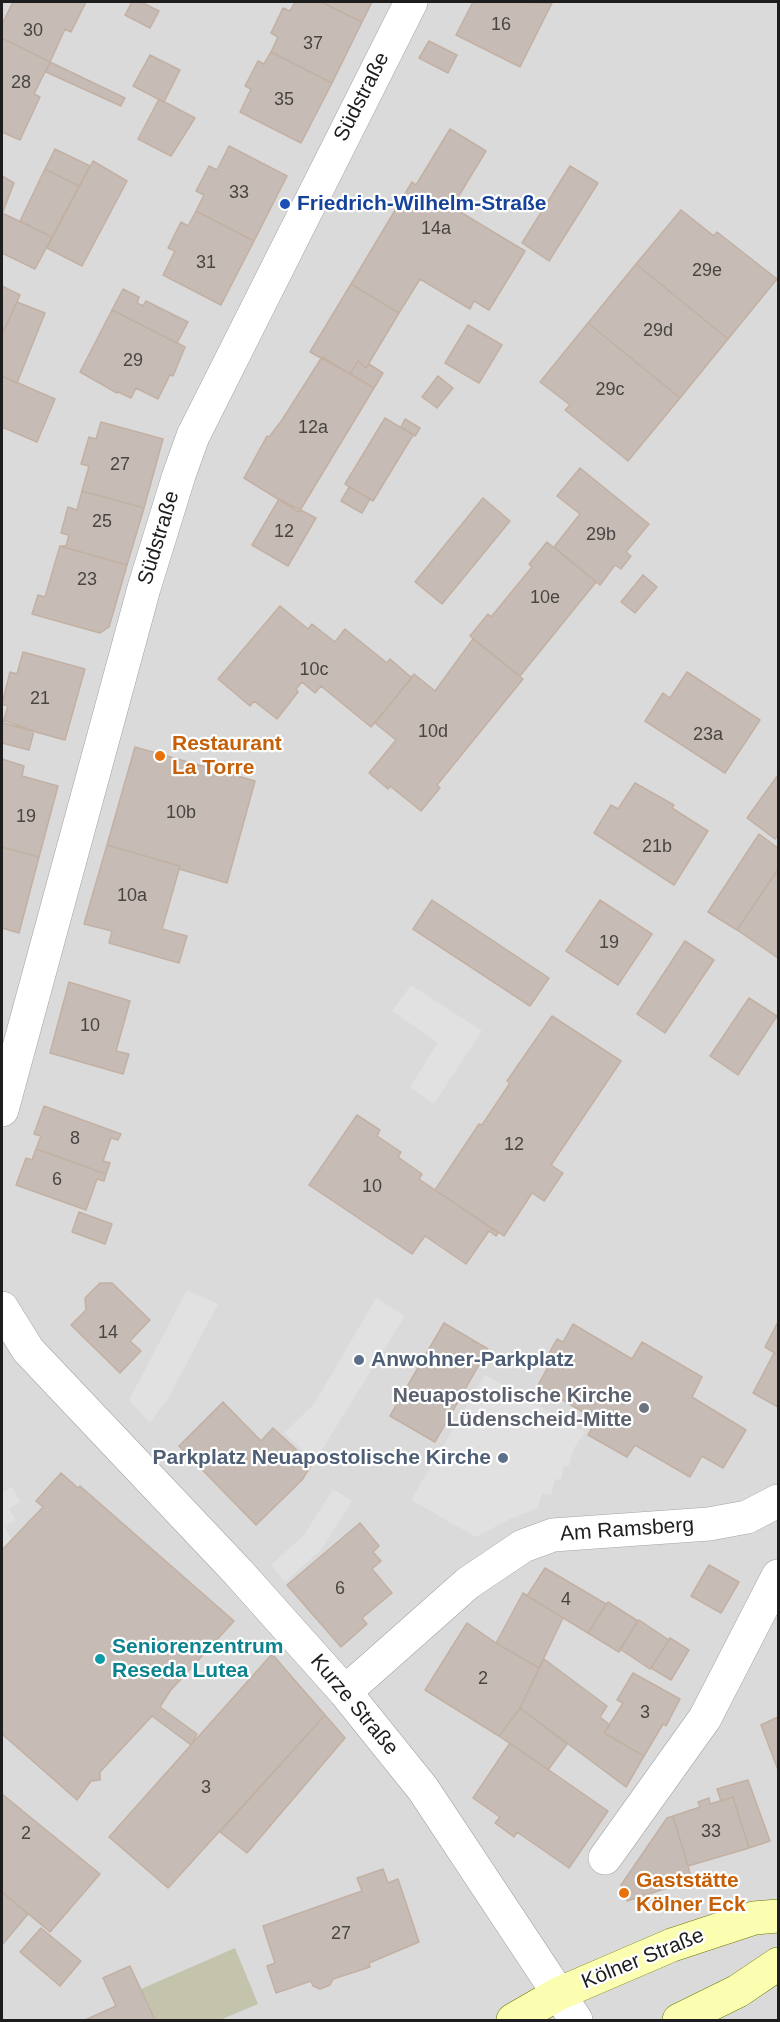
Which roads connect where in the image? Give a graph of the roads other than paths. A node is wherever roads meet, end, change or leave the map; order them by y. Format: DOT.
graph roads {
  1 [pos="411,2"];
  2 [pos="2,1110"];
  3 [pos="2,1308"];
  4 [pos="778,1501"];
  5 [pos="778,1576"];
  6 [pos="345,1692"];
  7 [pos="605,1858"];
  8 [pos="778,1916"];
  9 [pos="778,1964"];
  10 [pos="558,1994"];
  11 [pos="513,2020"];
  12 [pos="576,2020"];
  13 [pos="679,2020"];
  1 -- 2 [label="street, Südstraße"];
  3 -- 6 [label="street, Kurze Straße"];
  4 -- 6 [label="street, Am Ramsberg"];
  5 -- 7 [label="street"];
  6 -- 10 [label="street, Kurze Straße"];
  8 -- 10 [label="main road, Kölner Straße"];
  9 -- 13 [label="main road"];
  10 -- 11 [label="main road, Kölner Straße"];
  10 -- 12 [label="street, Kurze Straße"];
}
